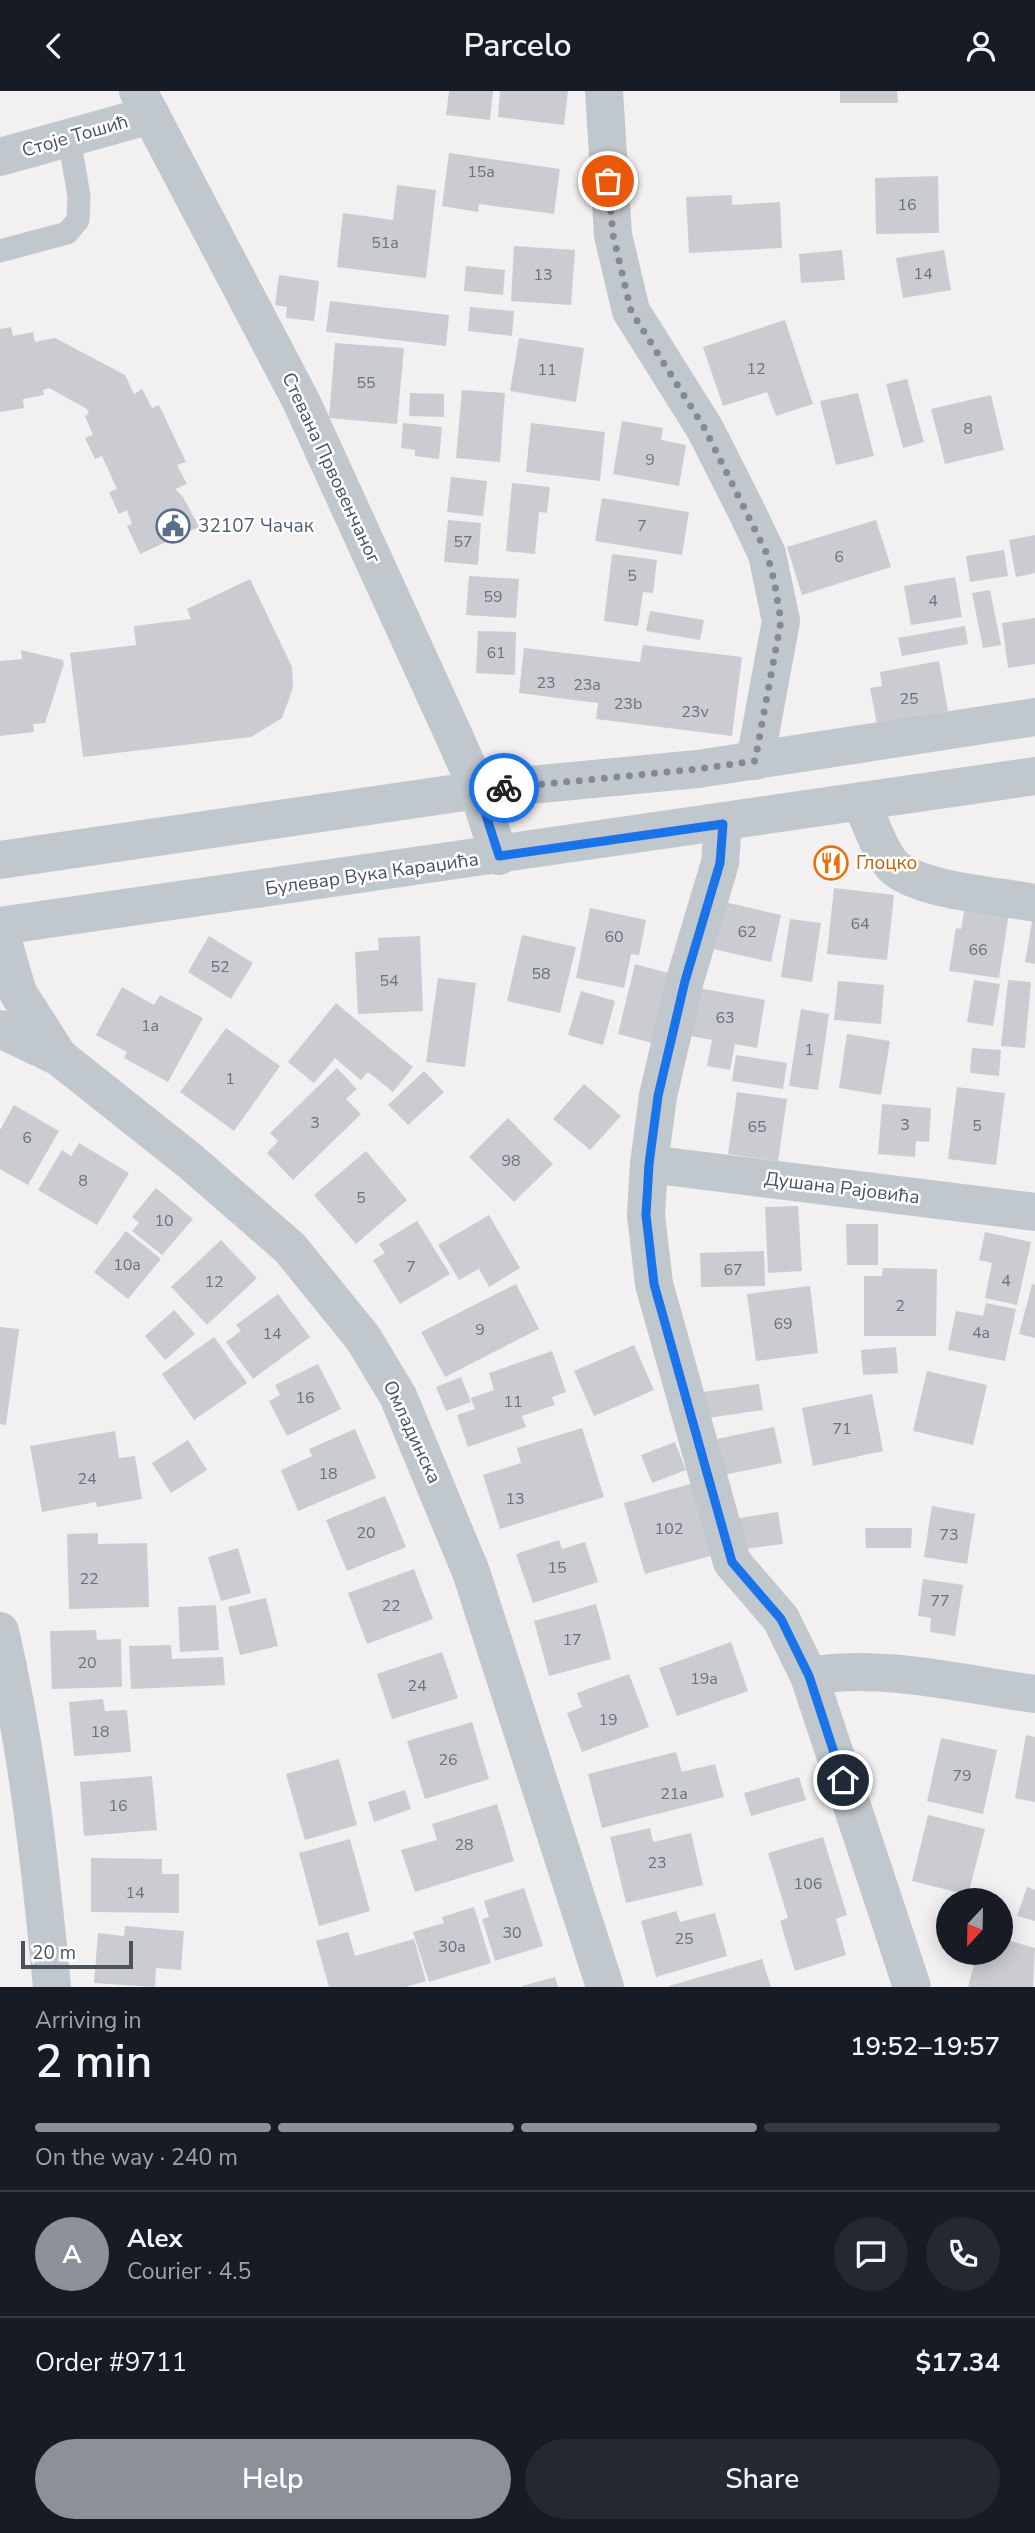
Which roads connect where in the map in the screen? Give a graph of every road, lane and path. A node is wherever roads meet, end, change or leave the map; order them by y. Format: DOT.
graph roads {
  1 [pos="604,91"];
  2 [pos="144,103"];
  3 [pos="69,138"];
  4 [pos="0,157"];
  5 [pos="0,251"];
  6 [pos="1035,717"];
  7 [pos="755,761"];
  8 [pos="1035,776"];
  9 [pos="478,790"];
  10 [pos="862,803"];
  11 [pos="723,824"];
  12 [pos="499,856"];
  13 [pos="0,860"];
  14 [pos="1035,903"];
  15 [pos="0,926"];
  16 [pos="0,932"];
  17 [pos="0,1029"];
  18 [pos="59,1057"];
  19 [pos="649,1164"];
  20 [pos="1035,1212"];
  21 [pos="0,1631"];
  22 [pos="809,1676"];
  23 [pos="1035,1694"];
  24 [pos="51,1987"];
  25 [pos="605,1987"];
  26 [pos="912,1987"];
  1 -- 7 [label="street"];
  2 -- 3 [label="street, Стоје Тошић"];
  2 -- 9 [label="street, Стевана Првовенчаног"];
  3 -- 4 [label="street, Стоје Тошић"];
  3 -- 5 [label="lane"];
  6 -- 7 [label="street"];
  7 -- 9 [label="street"];
  8 -- 10 [label="street, Булевар Вука Караџића"];
  9 -- 12 [label="street, Стевана Првовенчаног"];
  9 -- 13 [label="street"];
  10 -- 11 [label="street, Булевар Вука Караџића"];
  10 -- 14 [label="street"];
  11 -- 12 [label="street, Булевар Вука Караџића"];
  11 -- 19 [label="street"];
  12 -- 15 [label="street, Булевар Вука Караџића"];
  16 -- 18 [label="street"];
  17 -- 18 [label="street, Омладинска"];
  18 -- 25 [label="street, Омладинска"];
  19 -- 20 [label="street, Душана Рајовића"];
  19 -- 22 [label="street"];
  21 -- 24 [label="street"];
  22 -- 23 [label="street"];
  22 -- 26 [label="street"];
}
